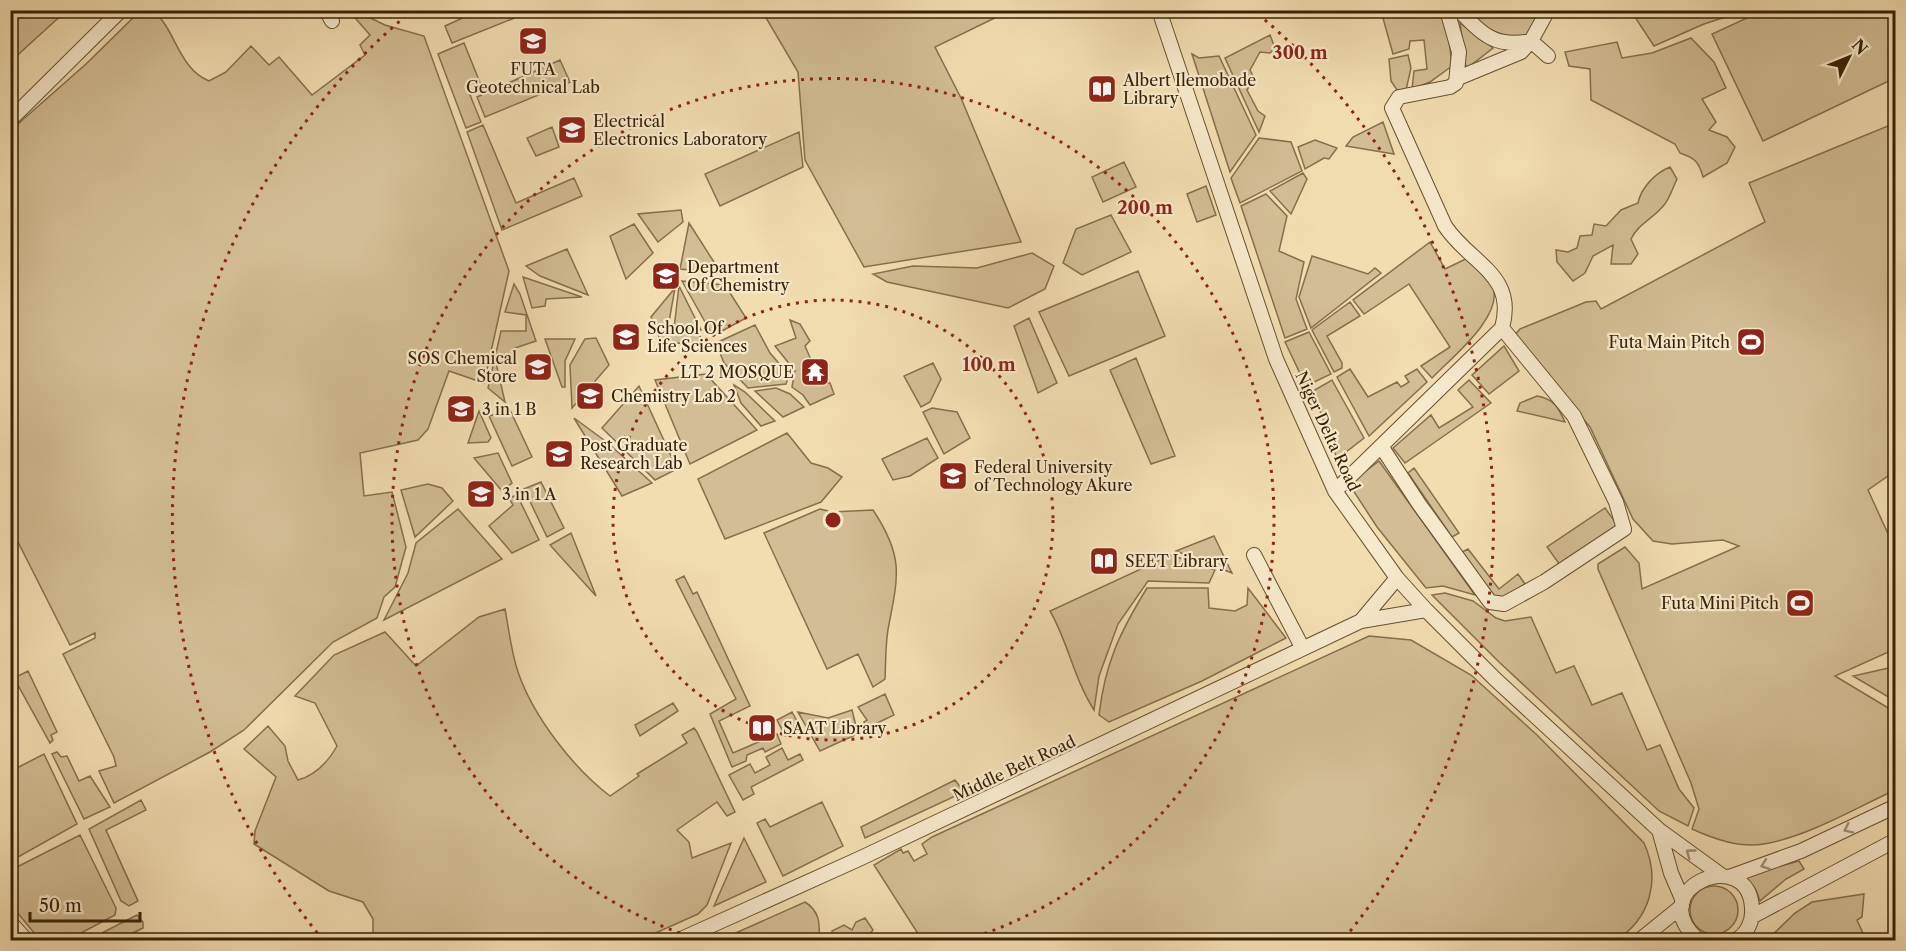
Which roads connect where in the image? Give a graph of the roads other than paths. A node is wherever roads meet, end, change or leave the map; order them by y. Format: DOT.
graph roads {
  1 [pos="121,10"];
  2 [pos="1159,10"];
  3 [pos="1447,10"];
  4 [pos="1459,10"];
  5 [pos="1548,10"];
  6 [pos="1531,41"];
  7 [pos="1548,56"];
  8 [pos="1458,78"];
  9 [pos="10,120"];
  10 [pos="1502,328"];
  11 [pos="1380,446"];
  12 [pos="1335,490"];
  13 [pos="1254,555"];
  14 [pos="1397,578"];
  15 [pos="1426,610"];
  16 [pos="1361,621"];
  17 [pos="1302,647"];
  18 [pos="1896,806"];
  19 [pos="1659,830"];
  20 [pos="1896,840"];
  21 [pos="1725,876"];
  22 [pos="1682,903"];
  23 [pos="10,922"];
  24 [pos="1748,928"];
  25 [pos="26,940"];
  26 [pos="679,940"];
  27 [pos="1640,940"];
  28 [pos="1698,940"];
  29 [pos="1736,940"];
  1 -- 9 [label="street"];
  2 -- 12 [label="street, Niger Delta Road"];
  3 -- 8 [label="street"];
  4 -- 6 [label="street"];
  5 -- 6 [label="street"];
  6 -- 7 [label="street"];
  6 -- 8 [label="street"];
  8 -- 10 [label="street"];
  10 -- 11 [label="street"];
  10 -- 11 [label="street"];
  11 -- 12 [label="street"];
  12 -- 14 [label="street, Niger Delta Road"];
  13 -- 17 [label="street"];
  14 -- 15 [label="street, Niger Delta Road"];
  14 -- 16 [label="street, Middle Belt Road"];
  15 -- 16 [label="street, Middle Belt Road"];
  15 -- 19 [label="street, Niger Delta Road"];
  16 -- 17 [label="street, Middle Belt Road"];
  17 -- 26 [label="street, Middle Belt Road"];
  18 -- 21 [label="street, one-way"];
  21 -- 19 [label="street, Niger Delta Road, one-way"];
  19 -- 22 [label="street"];
  20 -- 24 [label="street"];
  21 -- 22 [label="street"];
  21 -- 24 [label="street, Niger Delta Road"];
  22 -- 27 [label="street"];
  22 -- 28 [label="street"];
  23 -- 25 [label="street"];
  24 -- 29 [label="street"];
}
